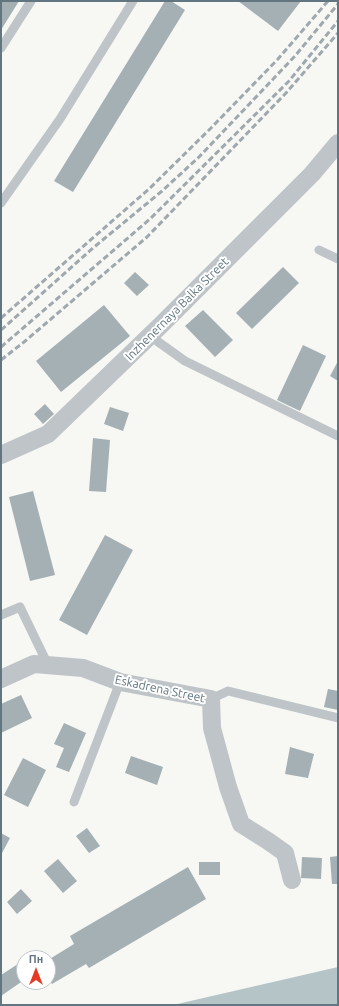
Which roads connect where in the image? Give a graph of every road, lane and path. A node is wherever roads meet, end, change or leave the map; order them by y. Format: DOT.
graph roads {
  1 [pos="31,1"];
  2 [pos="133,1"];
  3 [pos="1,48"];
  4 [pos="338,143"];
  5 [pos="1,204"];
  6 [pos="319,250"];
  7 [pos="338,259"];
  8 [pos="150,336"];
  9 [pos="338,436"];
  10 [pos="1,455"];
  11 [pos="1,615"];
  12 [pos="48,665"];
  13 [pos="1,679"];
  14 [pos="120,682"];
  15 [pos="211,700"];
  16 [pos="338,718"];
  17 [pos="74,802"];
  18 [pos="292,880"];
  1 -- 3 [label="lane"];
  2 -- 5 [label="lane"];
  4 -- 8 [label="street, Inzhenernaya Balka Street"];
  6 -- 7 [label="lane"];
  8 -- 9 [label="lane"];
  8 -- 10 [label="street, Inzhenernaya Balka Street"];
  11 -- 12 [label="lane"];
  12 -- 13 [label="street, Eskadrena Street"];
  12 -- 14 [label="street, Eskadrena Street"];
  14 -- 15 [label="street, Eskadrena Street"];
  14 -- 17 [label="lane"];
  15 -- 16 [label="lane"];
  15 -- 18 [label="street, Eskadrena Street"];
}
